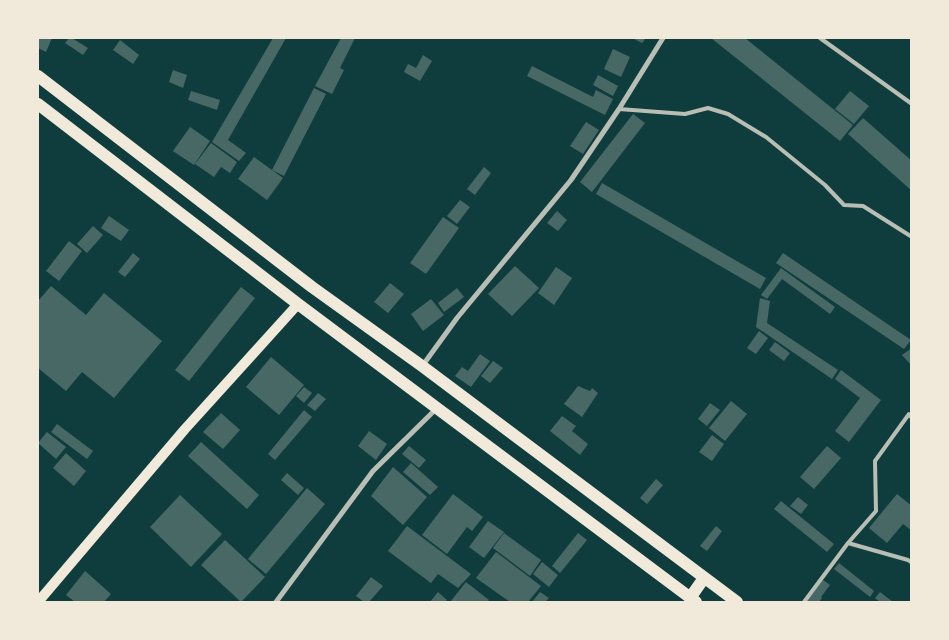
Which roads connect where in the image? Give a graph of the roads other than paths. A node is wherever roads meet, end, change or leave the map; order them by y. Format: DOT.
graph roads {
  1 [pos="663,38"];
  2 [pos="820,38"];
  3 [pos="38,76"];
  4 [pos="38,104"];
  5 [pos="912,104"];
  6 [pos="620,108"];
  7 [pos="912,237"];
  8 [pos="298,304"];
  9 [pos="422,366"];
  10 [pos="436,409"];
  11 [pos="912,418"];
  12 [pos="848,542"];
  13 [pos="912,563"];
  14 [pos="704,578"];
  15 [pos="693,600"];
  16 [pos="38,602"];
  17 [pos="276,602"];
  18 [pos="736,602"];
  19 [pos="804,602"];
  1 -- 6 [label="street"];
  2 -- 5 [label="lane"];
  3 -- 9 [label="highway"];
  4 -- 8 [label="highway"];
  6 -- 7 [label="lane"];
  6 -- 9 [label="street"];
  8 -- 10 [label="highway"];
  8 -- 16 [label="main road"];
  9 -- 14 [label="highway"];
  10 -- 15 [label="highway"];
  10 -- 17 [label="street"];
  11 -- 12 [label="lane"];
  12 -- 13 [label="lane"];
  12 -- 19 [label="lane"];
  14 -- 15 [label="highway"];
  14 -- 18 [label="highway"];
}
